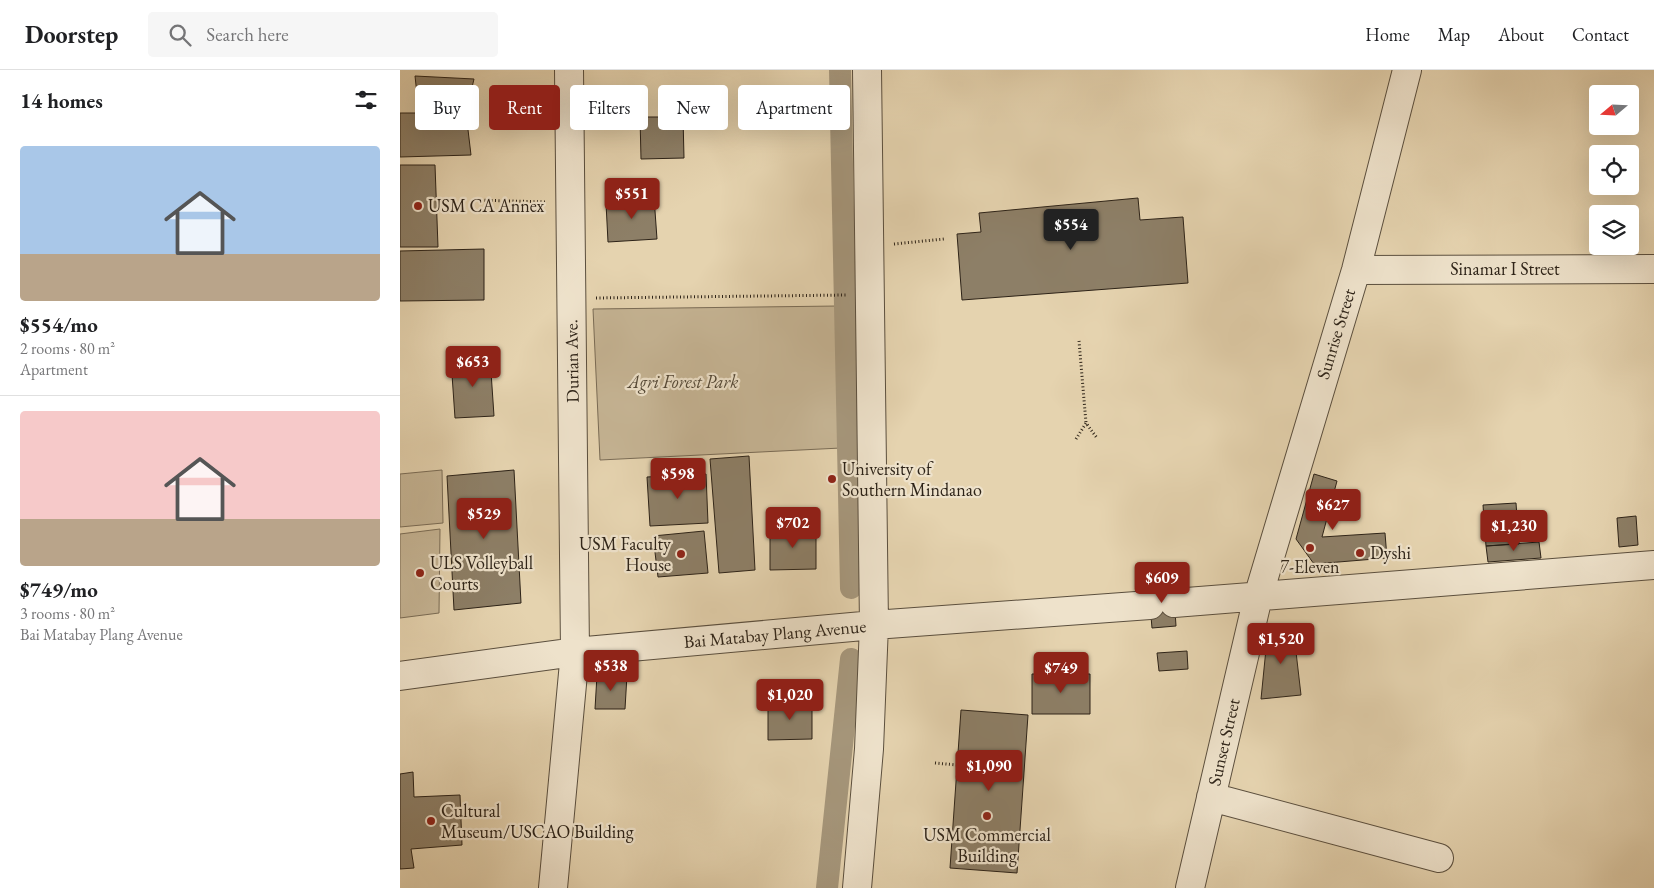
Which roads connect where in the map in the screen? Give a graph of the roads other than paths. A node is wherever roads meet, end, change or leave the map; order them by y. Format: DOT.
graph roads {
  1 [pos="569,70"];
  2 [pos="867,70"];
  3 [pos="1407,70"];
  4 [pos="1654,269"];
  5 [pos="1356,270"];
  6 [pos="1654,565"];
  7 [pos="1258,597"];
  8 [pos="874,625"];
  9 [pos="575,652"];
  10 [pos="400,676"];
  11 [pos="1211,797"];
  12 [pos="1439,858"];
  13 [pos="553,888"];
  14 [pos="857,888"];
  15 [pos="1190,888"];
  1 -- 9 [label="street, Durian Ave."];
  2 -- 8 [label="street"];
  3 -- 5 [label="street, Sunrise Street"];
  4 -- 5 [label="street, Sinamar I Street"];
  5 -- 7 [label="street, Sunrise Street"];
  6 -- 7 [label="street, Bai Matabay Plang Avenue"];
  7 -- 8 [label="street, Bai Matabay Plang Avenue"];
  7 -- 11 [label="street, Sunset Street"];
  8 -- 9 [label="street, Bai Matabay Plang Avenue"];
  8 -- 14 [label="street"];
  9 -- 10 [label="street, Bai Matabay Plang Avenue"];
  9 -- 13 [label="street, Durian Ave."];
  11 -- 12 [label="street"];
  11 -- 15 [label="street, Sunset Street"];
}
